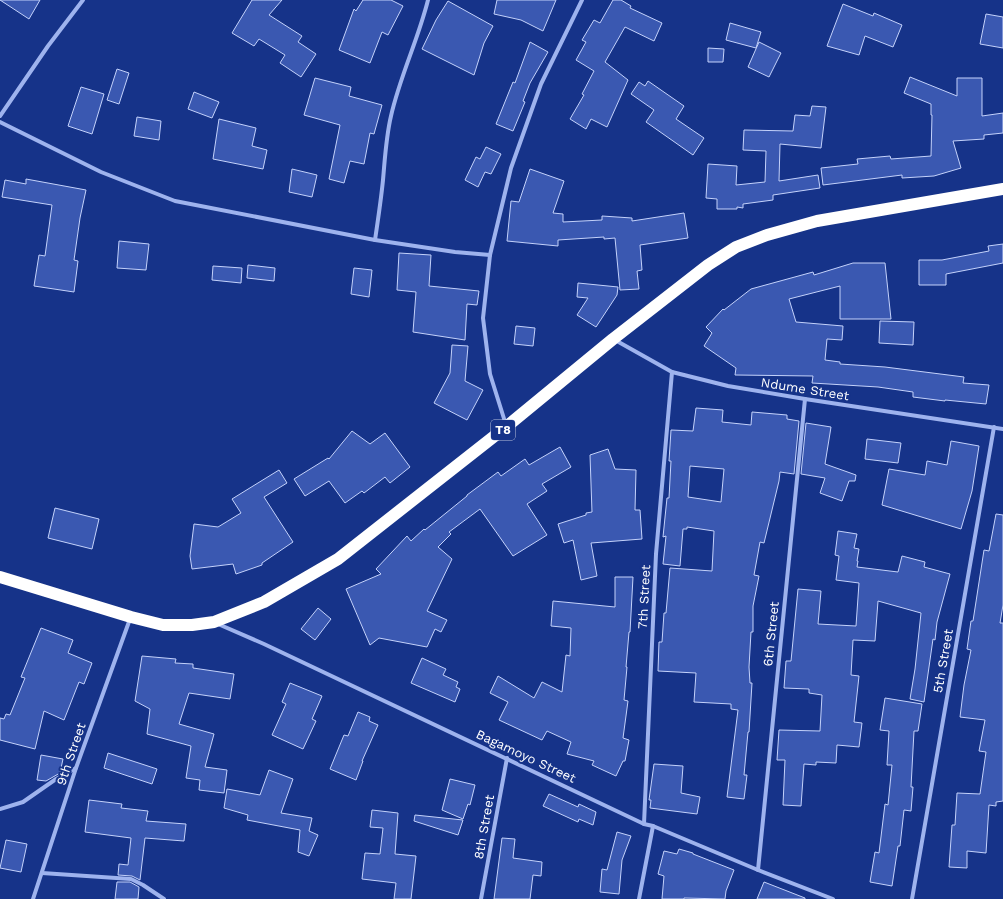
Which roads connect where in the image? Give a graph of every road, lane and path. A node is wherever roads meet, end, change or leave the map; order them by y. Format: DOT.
graph roads {
  1 [pos="83,0"];
  2 [pos="428,0"];
  3 [pos="582,0"];
  4 [pos="0,116"];
  5 [pos="0,122"];
  6 [pos="1003,189"];
  7 [pos="375,240"];
  8 [pos="490,255"];
  9 [pos="613,339"];
  10 [pos="672,372"];
  11 [pos="805,400"];
  12 [pos="506,427"];
  13 [pos="994,427"];
  14 [pos="1003,429"];
  15 [pos="0,577"];
  16 [pos="131,617"];
  17 [pos="214,622"];
  18 [pos="507,758"];
  19 [pos="76,768"];
  20 [pos="0,809"];
  21 [pos="644,824"];
  22 [pos="653,826"];
  23 [pos="758,870"];
  24 [pos="42,873"];
  25 [pos="33,899"];
  26 [pos="164,899"];
  27 [pos="481,899"];
  28 [pos="639,899"];
  29 [pos="833,899"];
  30 [pos="912,899"];
  1 -- 4 [label="street"];
  2 -- 7 [label="street"];
  3 -- 8 [label="street"];
  5 -- 7 [label="street"];
  6 -- 9 [label="highway, T8"];
  7 -- 8 [label="street"];
  8 -- 12 [label="street"];
  9 -- 10 [label="street, Ndume Street"];
  9 -- 12 [label="highway, T8"];
  10 -- 11 [label="street, Ndume Street"];
  10 -- 21 [label="street, 7th Street"];
  11 -- 13 [label="street, Ndume Street"];
  11 -- 23 [label="street, 6th Street"];
  12 -- 17 [label="highway, T8"];
  13 -- 14 [label="street, Ndume Street"];
  13 -- 30 [label="street, 5th Street"];
  15 -- 16 [label="highway, T8"];
  16 -- 17 [label="highway, T8"];
  16 -- 19 [label="street, 9th Street"];
  17 -- 18 [label="street, Bagamoyo Street"];
  18 -- 21 [label="street, Bagamoyo Street"];
  18 -- 27 [label="street, 8th Street"];
  19 -- 20 [label="street"];
  19 -- 24 [label="street, 9th Street"];
  21 -- 22 [label="street, Bagamoyo Street"];
  22 -- 23 [label="street, Bagamoyo Street"];
  22 -- 28 [label="street"];
  23 -- 29 [label="street, Bagamoyo Street"];
  24 -- 25 [label="street, 9th Street"];
  24 -- 26 [label="street"];
}
